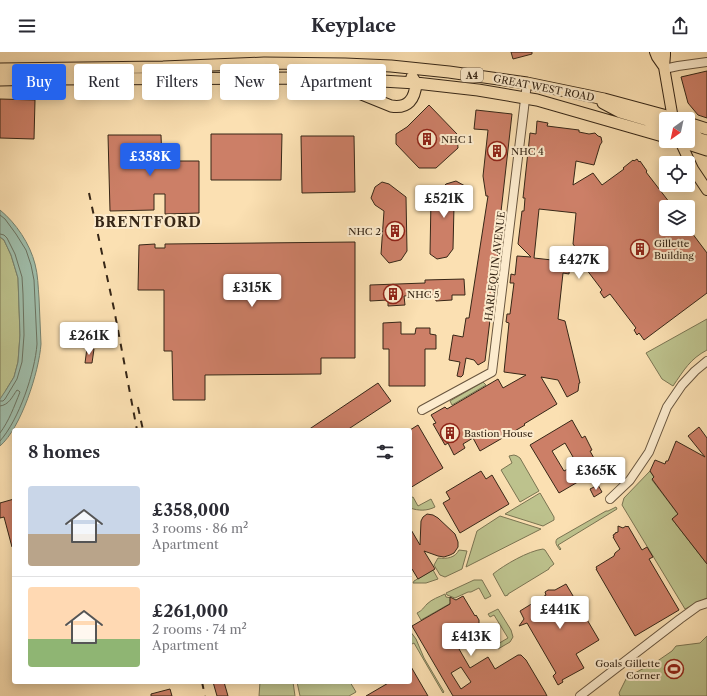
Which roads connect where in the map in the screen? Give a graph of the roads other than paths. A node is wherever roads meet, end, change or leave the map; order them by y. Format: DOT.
graph roads {
  1 [pos="655,52"];
  2 [pos="665,52"];
  3 [pos="707,62"];
  4 [pos="391,66"];
  5 [pos="664,68"];
  6 [pos="0,69"];
  7 [pos="287,78"];
  8 [pos="0,80"];
  9 [pos="386,81"];
  10 [pos="416,83"];
  11 [pos="527,83"];
  12 [pos="590,96"];
  13 [pos="525,98"];
  14 [pos="376,100"];
  15 [pos="673,112"];
  16 [pos="659,115"];
  17 [pos="695,125"];
  18 [pos="659,126"];
  19 [pos="707,129"];
  20 [pos="659,135"];
  21 [pos="695,136"];
  22 [pos="707,141"];
  23 [pos="695,146"];
  24 [pos="683,148"];
  25 [pos="707,150"];
  26 [pos="707,190"];
  27 [pos="707,361"];
  28 [pos="422,410"];
  29 [pos="609,497"];
  30 [pos="707,603"];
  31 [pos="580,696"];
  1 -- 5 [label="main road"];
  2 -- 5 [label="main road"];
  3 -- 5 [label="street"];
  4 -- 6 [label="highway, GREAT WEST ROAD / A4"];
  4 -- 10 [label="highway"];
  4 -- 11 [label="highway, GREAT WEST ROAD / A4"];
  5 -- 15 [label="main road"];
  7 -- 8 [label="highway, GREAT WEST ROAD / A4"];
  9 -- 10 [label="highway, GREAT WEST ROAD / A4"];
  10 -- 13 [label="highway, GREAT WEST ROAD / A4"];
  10 -- 14 [label="highway"];
  11 -- 12 [label="highway, GREAT WEST ROAD / A4"];
  11 -- 13 [label="street, HARLEQUIN AVENUE"];
  12 -- 16 [label="highway, GREAT WEST ROAD / A4"];
  12 -- 18 [label="highway, A4"];
  13 -- 20 [label="highway, GREAT WEST ROAD / A4"];
  13 -- 28 [label="street, HARLEQUIN AVENUE"];
  17 -- 19 [label="highway"];
  21 -- 22 [label="highway"];
  23 -- 25 [label="highway"];
  24 -- 26 [label="main road"];
  27 -- 29 [label="street"];
  30 -- 31 [label="street"];
}
